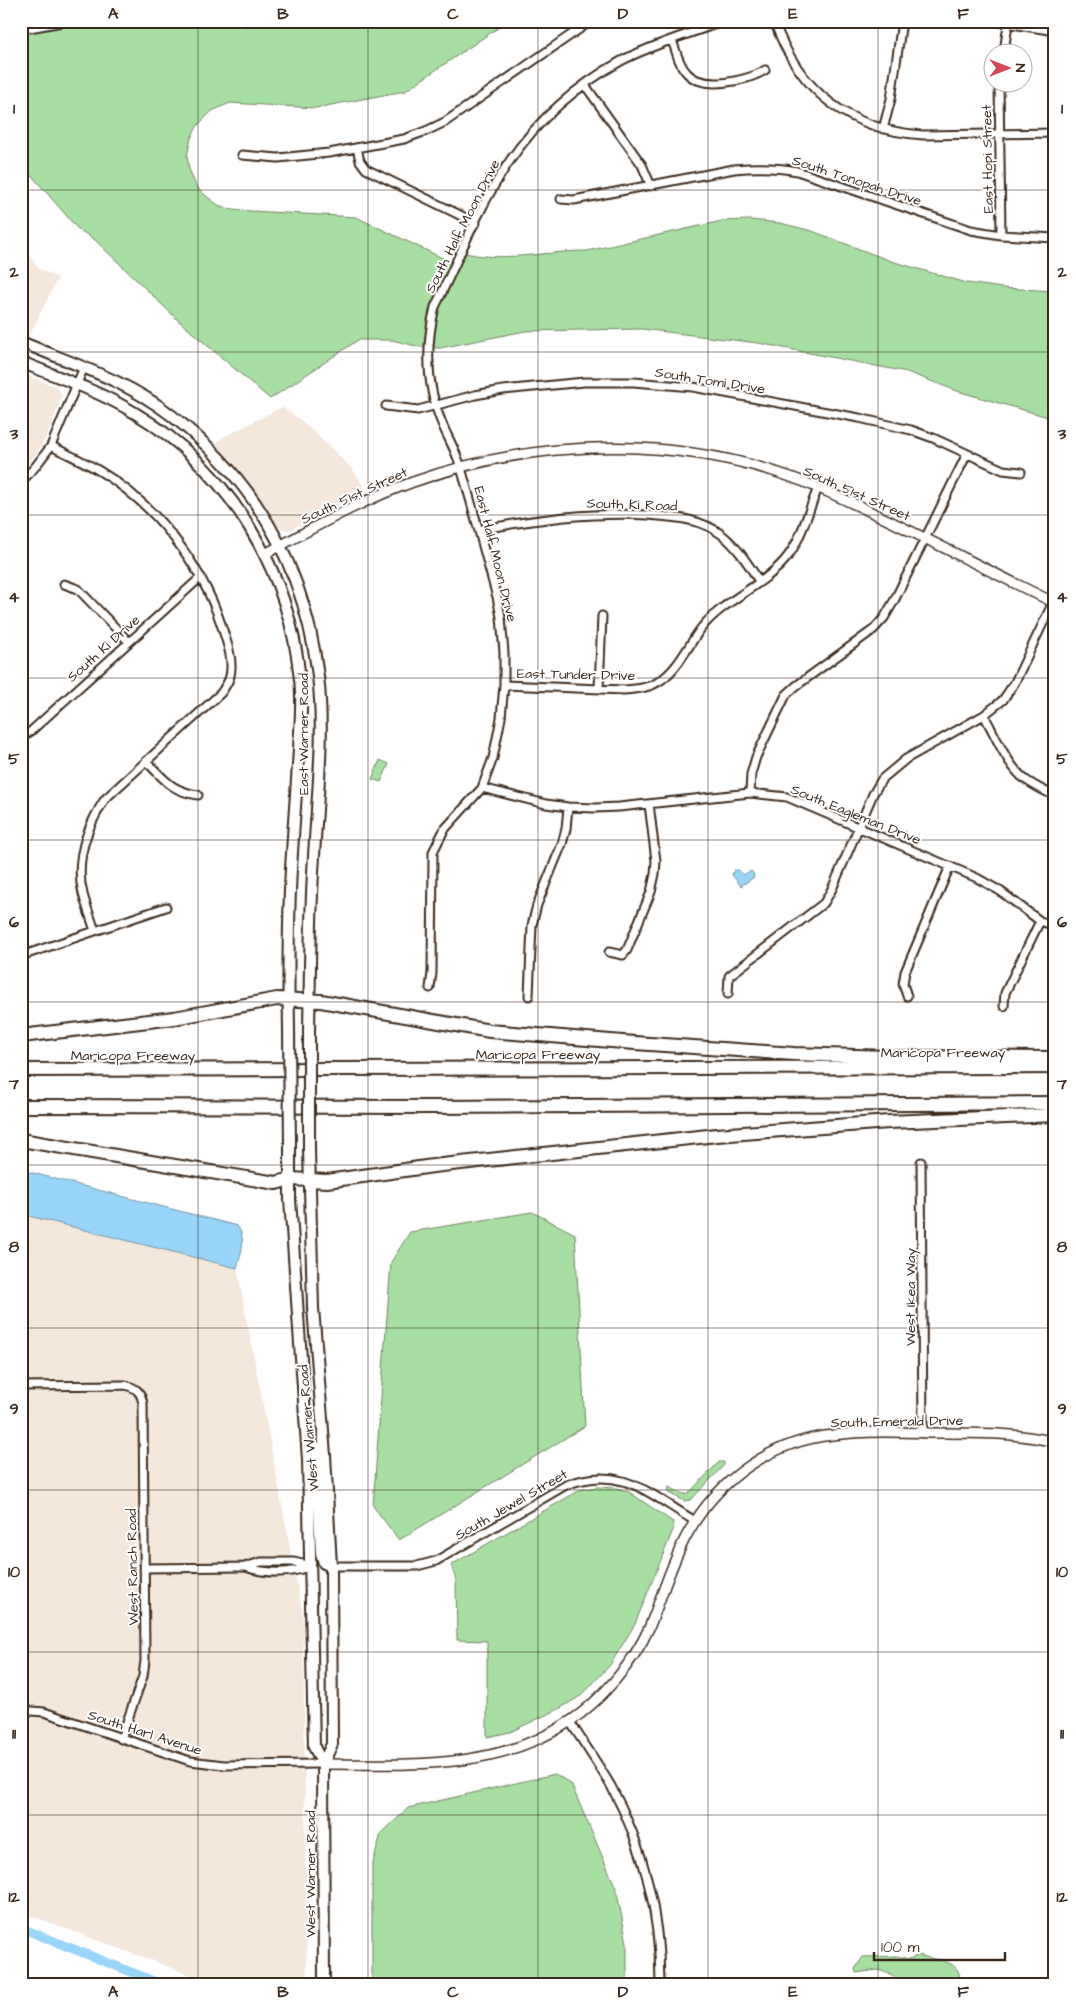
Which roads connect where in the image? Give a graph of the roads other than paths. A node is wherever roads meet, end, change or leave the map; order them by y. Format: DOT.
graph roads {
  1 [pos="59,21"];
  2 [pos="591,21"];
  3 [pos="724,21"];
  4 [pos="774,21"];
  5 [pos="902,21"];
  6 [pos="993,21"];
  7 [pos="1008,24"];
  8 [pos="21,28"];
  9 [pos="1055,31"];
  10 [pos="672,40"];
  11 [pos="1005,42"];
  12 [pos="765,70"];
  13 [pos="586,85"];
  14 [pos="999,92"];
  15 [pos="883,129"];
  16 [pos="999,133"];
  17 [pos="1055,133"];
  18 [pos="357,148"];
  19 [pos="242,155"];
  20 [pos="651,186"];
  21 [pos="561,199"];
  22 [pos="476,223"];
  23 [pos="1000,235"];
  24 [pos="1055,238"];
  25 [pos="21,342"];
  26 [pos="21,362"];
  27 [pos="84,367"];
  28 [pos="76,384"];
  29 [pos="386,406"];
  30 [pos="435,406"];
  31 [pos="51,446"];
  32 [pos="967,454"];
  33 [pos="461,467"];
  34 [pos="1021,472"];
  35 [pos="21,482"];
  36 [pos="818,488"];
  37 [pos="478,530"];
  38 [pos="925,539"];
  39 [pos="280,546"];
  40 [pos="265,554"];
  41 [pos="201,577"];
  42 [pos="759,581"];
  43 [pos="64,584"];
  44 [pos="1054,601"];
  45 [pos="602,616"];
  46 [pos="129,642"];
  47 [pos="504,685"];
  48 [pos="599,689"];
  49 [pos="319,698"];
  50 [pos="301,699"];
  51 [pos="984,715"];
  52 [pos="21,737"];
  53 [pos="146,761"];
  54 [pos="482,788"];
  55 [pos="750,793"];
  56 [pos="198,795"];
  57 [pos="1055,796"];
  58 [pos="649,804"];
  59 [pos="568,807"];
  60 [pos="858,827"];
  61 [pos="950,866"];
  62 [pos="166,907"];
  63 [pos="1040,921"];
  64 [pos="1055,926"];
  65 [pos="95,930"];
  66 [pos="610,952"];
  67 [pos="21,956"];
  68 [pos="430,988"];
  69 [pos="728,994"];
  70 [pos="529,996"];
  71 [pos="906,996"];
  72 [pos="288,999"];
  73 [pos="310,1000"];
  74 [pos="1004,1006"];
  75 [pos="21,1036"];
  76 [pos="1055,1058"];
  77 [pos="1055,1067"];
  78 [pos="21,1070"];
  79 [pos="309,1087"];
  80 [pos="289,1089"];
  81 [pos="1055,1103"];
  82 [pos="21,1106"];
  83 [pos="1055,1115"];
  84 [pos="21,1140"];
  85 [pos="921,1162"];
  86 [pos="291,1179"];
  87 [pos="310,1179"];
  88 [pos="21,1386"];
  89 [pos="923,1432"];
  90 [pos="308,1441"];
  91 [pos="1055,1442"];
  92 [pos="695,1521"];
  93 [pos="311,1566"];
  94 [pos="331,1566"];
  95 [pos="145,1568"];
  96 [pos="21,1710"];
  97 [pos="570,1722"];
  98 [pos="121,1739"];
  99 [pos="323,1764"];
  100 [pos="324,1984"];
  101 [pos="660,1984"];
  1 -- 8 [label="main road"];
  2 -- 18 [label="street"];
  3 -- 10 [label="street, South Half Moon Drive"];
  4 -- 15 [label="street"];
  5 -- 15 [label="street"];
  6 -- 7 [label="street"];
  7 -- 9 [label="street"];
  7 -- 11 [label="street"];
  10 -- 12 [label="street"];
  10 -- 13 [label="street, South Half Moon Drive"];
  13 -- 20 [label="street"];
  13 -- 22 [label="street, South Half Moon Drive"];
  14 -- 16 [label="street, East Hopi Street"];
  15 -- 16 [label="street"];
  16 -- 17 [label="street"];
  16 -- 23 [label="street, East Hopi Street"];
  18 -- 19 [label="street"];
  18 -- 22 [label="street"];
  20 -- 21 [label="street, South Tonopah Drive"];
  20 -- 23 [label="street, South Tonopah Drive"];
  22 -- 30 [label="street, South Half Moon Drive"];
  23 -- 24 [label="street, South Tonopah Drive"];
  25 -- 27 [label="main road, East Warner Road"];
  26 -- 28 [label="main road, East Warner Road"];
  27 -- 28 [label="street"];
  27 -- 39 [label="main road, East Warner Road"];
  28 -- 31 [label="street"];
  28 -- 40 [label="main road, East Warner Road"];
  29 -- 30 [label="street, South Tomi Drive"];
  30 -- 32 [label="street, South Tomi Drive"];
  30 -- 33 [label="street, South Half Moon Drive"];
  31 -- 35 [label="street"];
  31 -- 41 [label="street"];
  32 -- 34 [label="street, South Tomi Drive"];
  32 -- 38 [label="street"];
  33 -- 36 [label="street, South 51st Street"];
  33 -- 37 [label="street, East Half Moon Drive"];
  33 -- 39 [label="street, South 51st Street"];
  36 -- 38 [label="street, South 51st Street"];
  36 -- 42 [label="street, East Tunder Drive"];
  37 -- 42 [label="street, South Ki Road"];
  37 -- 47 [label="street, East Half Moon Drive"];
  38 -- 44 [label="street, South 51st Street"];
  38 -- 55 [label="street"];
  39 -- 40 [label="street, South 51st Street"];
  39 -- 49 [label="main road, East Warner Road"];
  40 -- 50 [label="main road, East Warner Road"];
  41 -- 46 [label="street, South Ki Drive"];
  41 -- 53 [label="street"];
  42 -- 48 [label="street, East Tunder Drive"];
  43 -- 46 [label="street"];
  44 -- 51 [label="street"];
  45 -- 48 [label="street"];
  46 -- 52 [label="street, South Ki Drive"];
  47 -- 48 [label="street, East Tunder Drive"];
  47 -- 54 [label="street, East Half Moon Drive"];
  49 -- 50 [label="main road"];
  49 -- 73 [label="main road, East Warner Road"];
  50 -- 72 [label="main road, East Warner Road"];
  51 -- 57 [label="street"];
  51 -- 60 [label="street"];
  53 -- 56 [label="street"];
  53 -- 65 [label="street"];
  54 -- 59 [label="street, South Eagleman Drive"];
  54 -- 68 [label="street, East Half Moon Drive"];
  55 -- 58 [label="street, South Eagleman Drive"];
  55 -- 60 [label="street, South Eagleman Drive"];
  58 -- 59 [label="street, South Eagleman Drive"];
  58 -- 66 [label="street"];
  59 -- 70 [label="street"];
  60 -- 61 [label="street, South Eagleman Drive"];
  60 -- 69 [label="street"];
  61 -- 63 [label="street, South Eagleman Drive"];
  61 -- 71 [label="street"];
  62 -- 65 [label="street"];
  63 -- 64 [label="street, South Eagleman Drive"];
  63 -- 74 [label="street"];
  65 -- 67 [label="street"];
  72 -- 73 [label="highway"];
  72 -- 75 [label="highway"];
  72 -- 80 [label="main road, East Warner Road, bridge"];
  73 -- 76 [label="highway"];
  73 -- 79 [label="main road, East Warner Road, bridge"];
  77 -- 78 [label="highway, Maricopa Freeway"];
  79 -- 87 [label="main road, West Warner Road, bridge"];
  80 -- 86 [label="main road, West Warner Road, bridge"];
  81 -- 82 [label="highway"];
  83 -- 87 [label="highway"];
  84 -- 86 [label="highway"];
  85 -- 89 [label="street, West Ikea Way"];
  86 -- 87 [label="highway"];
  86 -- 90 [label="main road, West Warner Road"];
  87 -- 94 [label="main road, West Warner Road"];
  88 -- 95 [label="street, West Ranch Road"];
  89 -- 91 [label="street, South Emerald Drive"];
  89 -- 92 [label="street, South Emerald Drive"];
  90 -- 93 [label="main road, West Warner Road"];
  90 -- 94 [label="main road"];
  92 -- 94 [label="street, South Jewel Street"];
  92 -- 97 [label="street, South Emerald Drive"];
  93 -- 95 [label="street"];
  93 -- 99 [label="main road, West Warner Road"];
  94 -- 99 [label="main road, West Warner Road"];
  95 -- 98 [label="street, West Ranch Road"];
  96 -- 98 [label="street, South Harl Avenue"];
  97 -- 99 [label="street, South Emerald Drive"];
  97 -- 101 [label="street"];
  98 -- 99 [label="street, South Harl Avenue"];
  99 -- 100 [label="main road, West Warner Road"];
}
